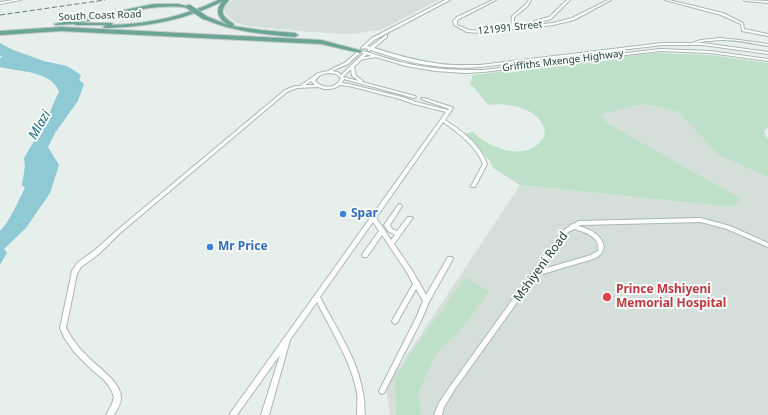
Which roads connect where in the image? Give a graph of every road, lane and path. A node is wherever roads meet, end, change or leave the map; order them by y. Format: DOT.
graph roads {
  1 [pos="20,0"];
  2 [pos="217,0"];
  3 [pos="222,0"];
  4 [pos="227,0"];
  5 [pos="448,0"];
  6 [pos="495,0"];
  7 [pos="530,0"];
  8 [pos="568,0"];
  9 [pos="610,0"];
  10 [pos="666,0"];
  11 [pos="745,0"];
  12 [pos="0,2"];
  13 [pos="768,2"];
  14 [pos="188,7"];
  15 [pos="203,18"];
  16 [pos="152,20"];
  17 [pos="39,26"];
  18 [pos="533,26"];
  19 [pos="512,29"];
  20 [pos="2,32"];
  21 [pos="12,32"];
  22 [pos="278,33"];
  23 [pos="388,33"];
  24 [pos="768,35"];
  25 [pos="253,38"];
  26 [pos="691,44"];
  27 [pos="768,45"];
  28 [pos="346,46"];
  29 [pos="371,49"];
  30 [pos="364,50"];
  31 [pos="768,53"];
  32 [pos="353,58"];
  33 [pos="359,59"];
  34 [pos="768,60"];
  35 [pos="395,62"];
  36 [pos="352,66"];
  37 [pos="326,72"];
  38 [pos="315,76"];
  39 [pos="342,77"];
  40 [pos="340,84"];
  41 [pos="302,86"];
  42 [pos="316,86"];
  43 [pos="372,86"];
  44 [pos="414,97"];
  45 [pos="423,99"];
  46 [pos="411,101"];
  47 [pos="420,104"];
  48 [pos="449,110"];
  49 [pos="442,120"];
  50 [pos="473,186"];
  51 [pos="400,206"];
  52 [pos="373,218"];
  53 [pos="410,218"];
  54 [pos="572,226"];
  55 [pos="382,230"];
  56 [pos="398,234"];
  57 [pos="391,244"];
  58 [pos="768,245"];
  59 [pos="365,254"];
  60 [pos="450,259"];
  61 [pos="535,274"];
  62 [pos="416,283"];
  63 [pos="317,297"];
  64 [pos="426,301"];
  65 [pos="395,321"];
  66 [pos="289,336"];
  67 [pos="382,391"];
  68 [pos="110,415"];
  69 [pos="233,415"];
  70 [pos="265,415"];
  71 [pos="361,415"];
  72 [pos="438,415"];
  1 -- 12 [label="street"];
  2 -- 16 [label="main road, South Coast Road"];
  3 -- 21 [label="main road, South Coast Road"];
  4 -- 22 [label="main road"];
  5 -- 23 [label="street"];
  6 -- 19 [label="street, 121991 Street"];
  7 -- 19 [label="street"];
  8 -- 18 [label="street"];
  9 -- 18 [label="street, 121991 Street"];
  10 -- 24 [label="street"];
  11 -- 13 [label="street"];
  14 -- 15 [label="main road, bridge"];
  14 -- 16 [label="main road"];
  14 -- 17 [label="main road"];
  15 -- 22 [label="main road"];
  15 -- 25 [label="main road"];
  16 -- 17 [label="main road, South Coast Road"];
  17 -- 20 [label="main road, South Coast Road"];
  18 -- 19 [label="street, 121991 Street"];
  20 -- 21 [label="main road, South Coast Road"];
  21 -- 25 [label="main road"];
  22 -- 30 [label="main road"];
  23 -- 29 [label="street"];
  23 -- 30 [label="street"];
  25 -- 28 [label="main road"];
  26 -- 27 [label="street"];
  26 -- 29 [label="street, Griffiths Mxenge Highway"];
  26 -- 31 [label="street, Griffiths Mxenge Highway"];
  28 -- 30 [label="main road"];
  28 -- 32 [label="main road"];
  29 -- 30 [label="street, Griffiths Mxenge Highway"];
  30 -- 32 [label="street"];
  30 -- 33 [label="street"];
  30 -- 35 [label="street, Griffiths Mxenge Highway"];
  32 -- 37 [label="street"];
  33 -- 35 [label="street"];
  33 -- 36 [label="street"];
  34 -- 35 [label="street, Griffiths Mxenge Highway"];
  36 -- 39 [label="street"];
  36 -- 43 [label="street"];
  37 -- 38 [label="street"];
  37 -- 39 [label="street"];
  38 -- 41 [label="street"];
  38 -- 42 [label="street"];
  39 -- 40 [label="street"];
  39 -- 43 [label="street"];
  40 -- 42 [label="street"];
  40 -- 46 [label="street"];
  41 -- 42 [label="street"];
  41 -- 68 [label="street"];
  43 -- 44 [label="street"];
  44 -- 45 [label="street"];
  44 -- 46 [label="street"];
  45 -- 47 [label="street"];
  45 -- 48 [label="street"];
  46 -- 47 [label="street"];
  47 -- 48 [label="street"];
  48 -- 49 [label="street"];
  49 -- 50 [label="street"];
  49 -- 52 [label="street"];
  51 -- 56 [label="street"];
  52 -- 55 [label="street"];
  52 -- 63 [label="street"];
  53 -- 56 [label="street"];
  54 -- 58 [label="street, Mshiyeni Road"];
  54 -- 61 [label="street, Mshiyeni Road"];
  54 -- 61 [label="street"];
  55 -- 57 [label="street"];
  55 -- 59 [label="street"];
  56 -- 57 [label="street"];
  57 -- 62 [label="street"];
  60 -- 64 [label="street"];
  61 -- 72 [label="street, Mshiyeni Road"];
  62 -- 64 [label="street"];
  62 -- 65 [label="street"];
  63 -- 66 [label="street"];
  63 -- 71 [label="street"];
  64 -- 67 [label="street"];
  66 -- 69 [label="street"];
  66 -- 70 [label="street"];
}
